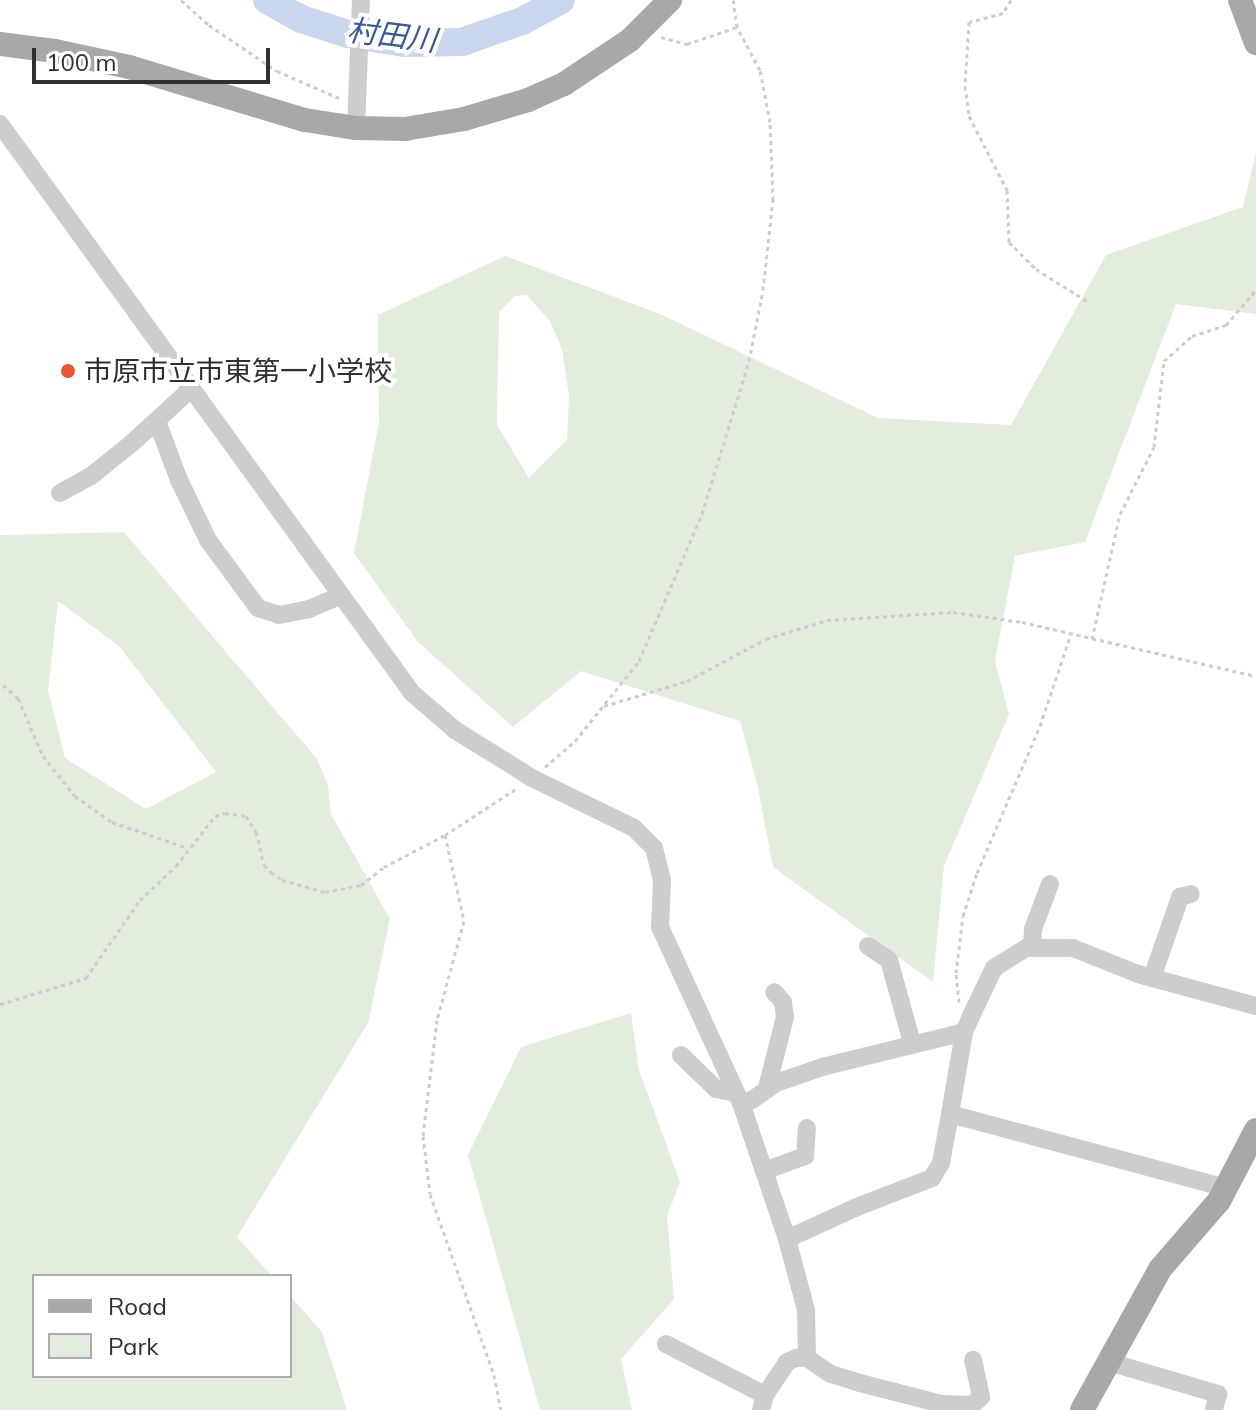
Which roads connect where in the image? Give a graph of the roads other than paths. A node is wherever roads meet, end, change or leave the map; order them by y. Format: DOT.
graph roads {
  1 [pos="361,0"];
  2 [pos="670,0"];
  3 [pos="1240,0"];
  4 [pos="1256,43"];
  5 [pos="0,44"];
  6 [pos="0,124"];
  7 [pos="356,128"];
  8 [pos="191,389"];
  9 [pos="157,421"];
  10 [pos="60,493"];
  11 [pos="340,596"];
  12 [pos="1050,884"];
  13 [pos="1191,894"];
  14 [pos="868,946"];
  15 [pos="1032,947"];
  16 [pos="1152,978"];
  17 [pos="774,992"];
  18 [pos="1256,1006"];
  19 [pos="964,1032"];
  20 [pos="912,1043"];
  21 [pos="681,1055"];
  22 [pos="767,1088"];
  23 [pos="739,1098"];
  24 [pos="950,1114"];
  25 [pos="807,1128"];
  26 [pos="1256,1130"];
  27 [pos="764,1171"];
  28 [pos="1227,1188"];
  29 [pos="787,1239"];
  30 [pos="666,1344"];
  31 [pos="807,1358"];
  32 [pos="973,1360"];
  33 [pos="1109,1362"];
  34 [pos="763,1403"];
  35 [pos="959,1408"];
  36 [pos="1082,1410"];
  37 [pos="1214,1410"];
  1 -- 7 [label="street"];
  2 -- 7 [label="main road"];
  3 -- 4 [label="main road"];
  5 -- 7 [label="main road"];
  6 -- 8 [label="street"];
  8 -- 9 [label="street"];
  8 -- 11 [label="street"];
  9 -- 10 [label="street"];
  9 -- 11 [label="street"];
  11 -- 23 [label="street"];
  12 -- 15 [label="street"];
  13 -- 16 [label="street"];
  14 -- 20 [label="street"];
  15 -- 16 [label="street"];
  15 -- 19 [label="street"];
  16 -- 18 [label="street"];
  17 -- 22 [label="street"];
  19 -- 20 [label="street"];
  19 -- 24 [label="street"];
  20 -- 22 [label="street"];
  21 -- 23 [label="street"];
  22 -- 23 [label="street"];
  23 -- 27 [label="street"];
  24 -- 28 [label="street"];
  24 -- 29 [label="street"];
  25 -- 27 [label="street"];
  26 -- 28 [label="main road"];
  27 -- 29 [label="street"];
  28 -- 33 [label="main road"];
  29 -- 31 [label="street"];
  30 -- 34 [label="street"];
  31 -- 34 [label="street"];
  31 -- 35 [label="street"];
  32 -- 35 [label="street"];
  33 -- 36 [label="main road"];
  33 -- 37 [label="street"];
}
